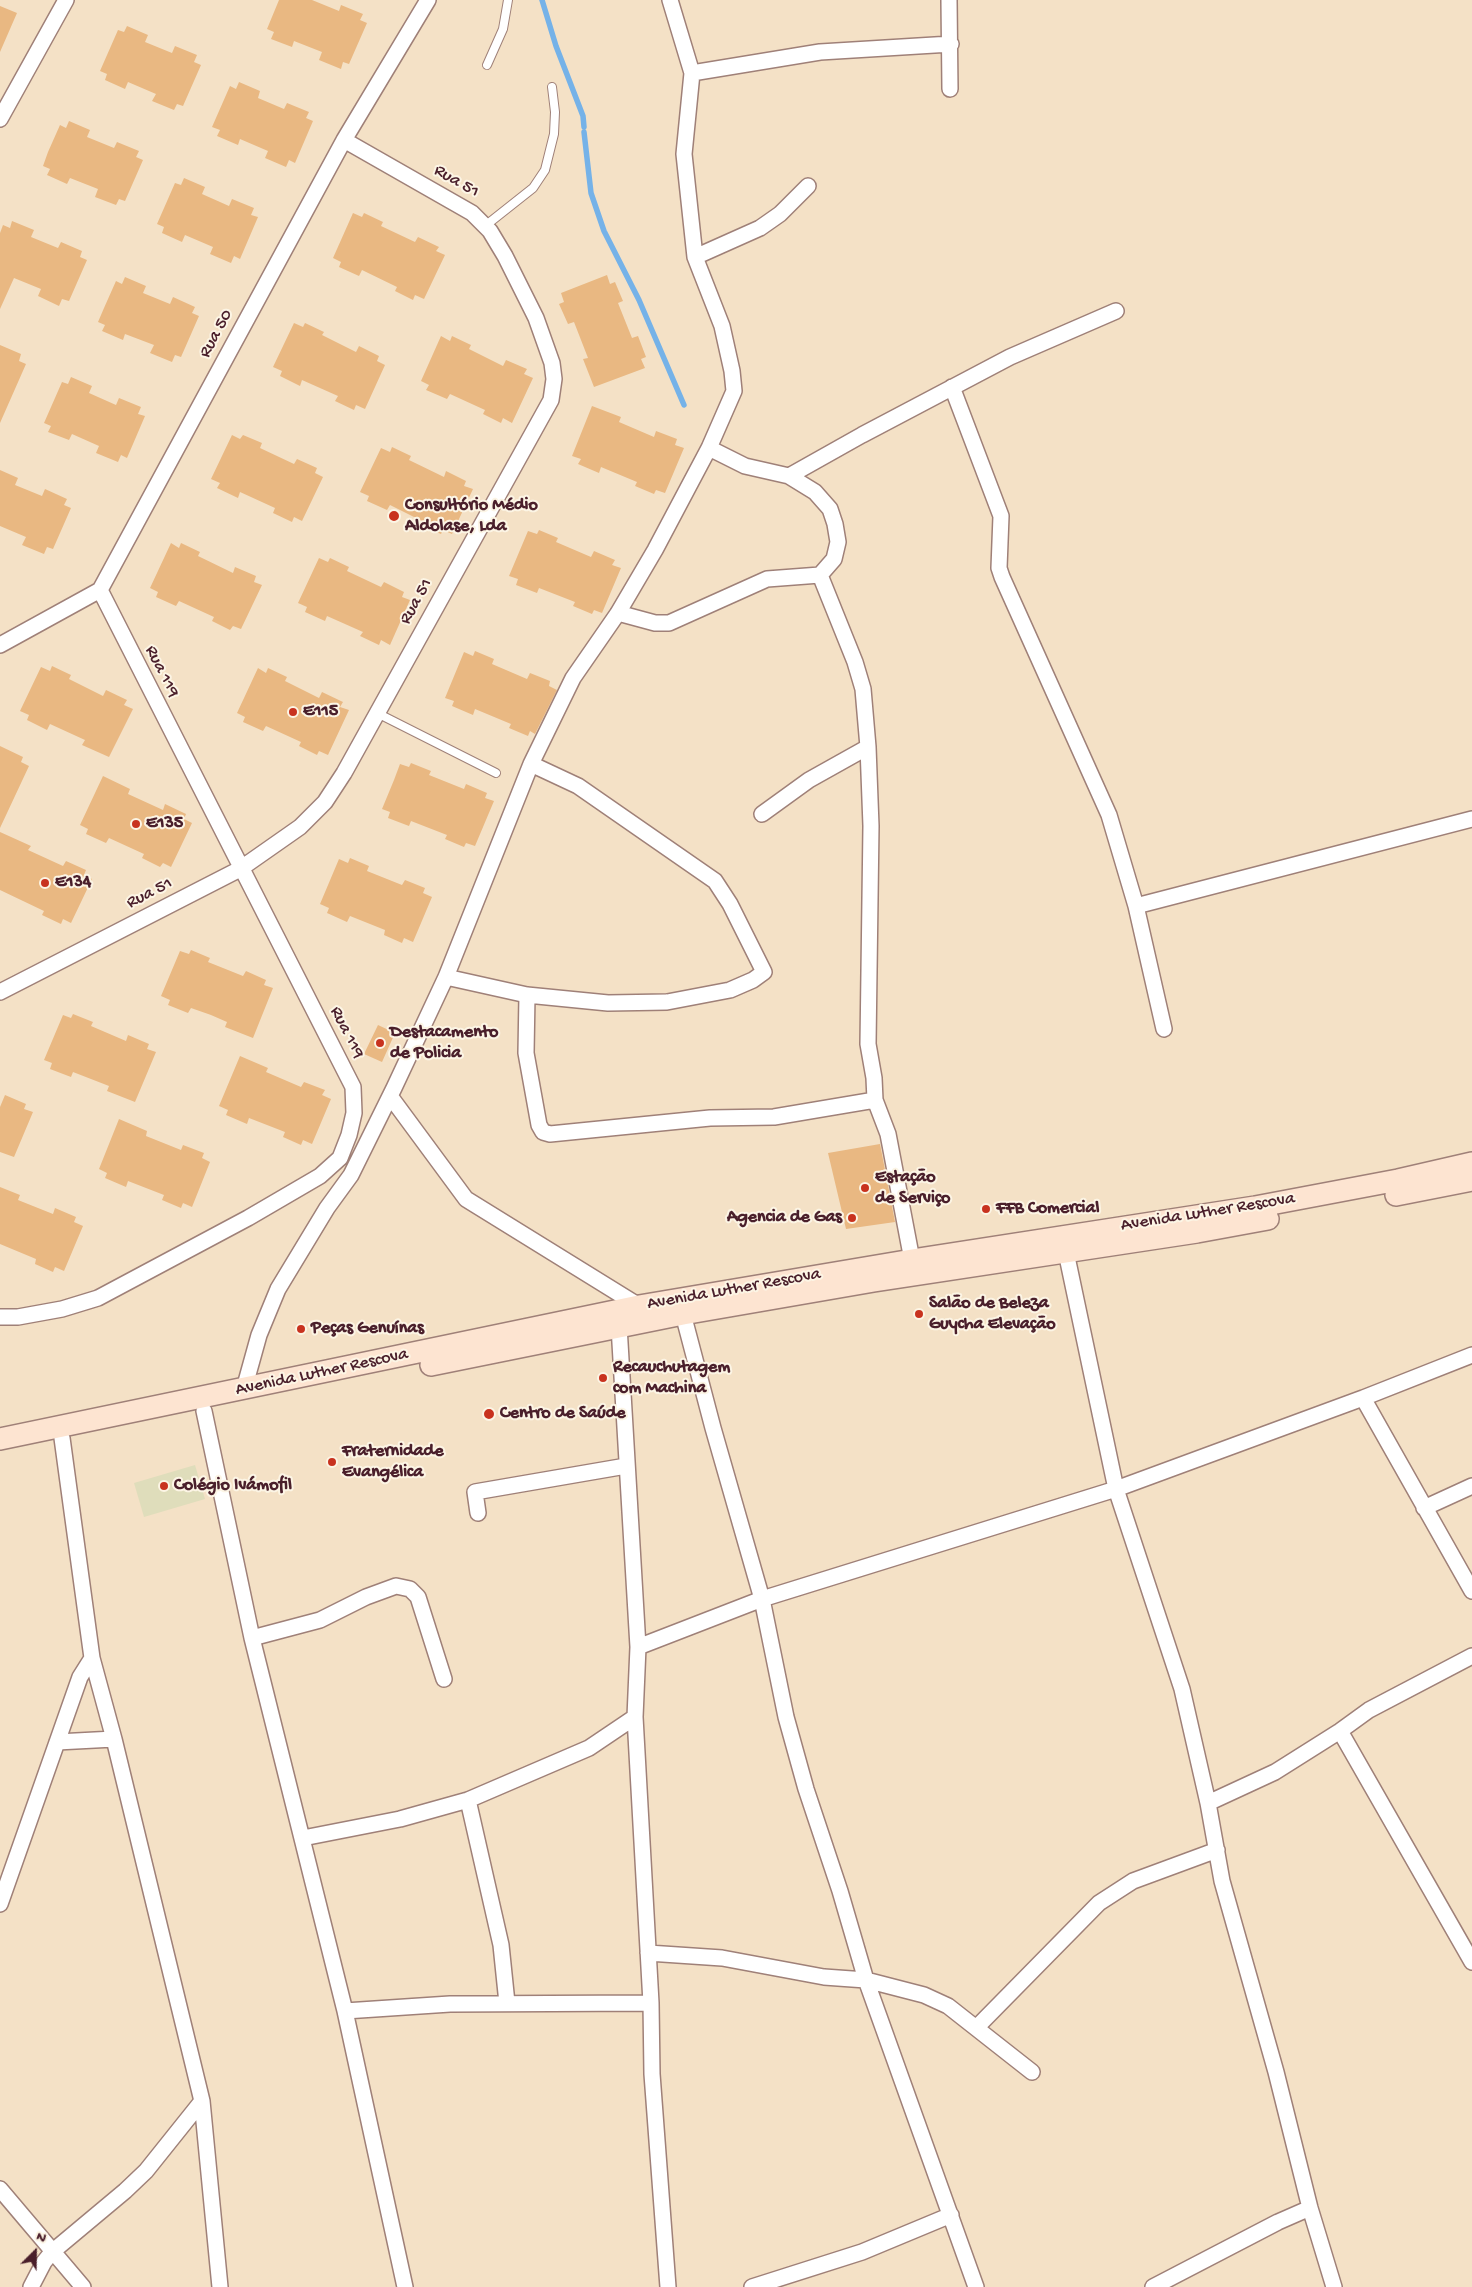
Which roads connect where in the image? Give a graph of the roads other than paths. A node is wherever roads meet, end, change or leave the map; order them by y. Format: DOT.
graph roads {
  1 [pos="66,0"];
  2 [pos="428,0"];
  3 [pos="508,0"];
  4 [pos="670,0"];
  5 [pos="949,0"];
  6 [pos="951,44"];
  7 [pos="487,65"];
  8 [pos="692,73"];
  9 [pos="552,87"];
  10 [pos="950,89"];
  11 [pos="0,119"];
  12 [pos="344,140"];
  13 [pos="808,186"];
  14 [pos="485,226"];
  15 [pos="695,257"];
  16 [pos="1116,311"];
  17 [pos="952,387"];
  18 [pos="709,448"];
  19 [pos="789,476"];
  20 [pos="820,575"];
  21 [pos="100,590"];
  22 [pos="618,613"];
  23 [pos="0,645"];
  24 [pos="377,713"];
  25 [pos="868,747"];
  26 [pos="532,764"];
  27 [pos="496,773"];
  28 [pos="762,814"];
  29 [pos="1472,819"];
  30 [pos="240,869"];
  31 [pos="1136,906"];
  32 [pos="446,977"];
  33 [pos="0,992"];
  34 [pos="526,995"];
  35 [pos="1164,1029"];
  36 [pos="390,1096"];
  37 [pos="875,1100"];
  38 [pos="1472,1163"];
  39 [pos="1472,1180"];
  40 [pos="1066,1252"];
  41 [pos="912,1260"];
  42 [pos="639,1306"];
  43 [pos="683,1314"];
  44 [pos="0,1318"];
  45 [pos="619,1326"];
  46 [pos="1472,1355"];
  47 [pos="244,1389"];
  48 [pos="1363,1398"];
  49 [pos="204,1411"];
  50 [pos="62,1438"];
  51 [pos="0,1439"];
  52 [pos="0,1452"];
  53 [pos="626,1466"];
  54 [pos="1472,1486"];
  55 [pos="1116,1489"];
  56 [pos="1424,1508"];
  57 [pos="478,1513"];
  58 [pos="1472,1591"];
  59 [pos="762,1599"];
  60 [pos="252,1638"];
  61 [pos="638,1647"];
  62 [pos="1472,1656"];
  63 [pos="92,1658"];
  64 [pos="444,1678"];
  65 [pos="635,1717"];
  66 [pos="1340,1731"];
  67 [pos="114,1739"];
  68 [pos="57,1742"];
  69 [pos="468,1800"];
  70 [pos="1208,1803"];
  71 [pos="303,1838"];
  72 [pos="1217,1850"];
  73 [pos="0,1904"];
  74 [pos="648,1953"];
  75 [pos="1472,1962"];
  76 [pos="866,1980"];
  77 [pos="507,2003"];
  78 [pos="651,2004"];
  79 [pos="345,2011"];
  80 [pos="977,2028"];
  81 [pos="1032,2072"];
  82 [pos="202,2101"];
  83 [pos="0,2189"];
  84 [pos="1310,2208"];
  85 [pos="951,2214"];
  86 [pos="52,2252"];
  87 [pos="30,2287"];
  88 [pos="83,2287"];
  89 [pos="220,2287"];
  90 [pos="405,2287"];
  91 [pos="668,2287"];
  92 [pos="752,2287"];
  93 [pos="976,2287"];
  94 [pos="1153,2287"];
  95 [pos="1334,2287"];
  1 -- 11 [label="street"];
  2 -- 12 [label="street, Rua 50"];
  3 -- 7 [label="lane"];
  4 -- 8 [label="street"];
  5 -- 6 [label="street"];
  6 -- 8 [label="street"];
  6 -- 10 [label="street"];
  8 -- 15 [label="street"];
  9 -- 14 [label="lane"];
  12 -- 14 [label="street, Rua 51"];
  12 -- 21 [label="street, Rua 50"];
  13 -- 15 [label="street"];
  14 -- 24 [label="street, Rua 51"];
  15 -- 18 [label="street"];
  16 -- 17 [label="street"];
  17 -- 19 [label="street"];
  17 -- 31 [label="street"];
  18 -- 19 [label="street"];
  18 -- 22 [label="street"];
  19 -- 20 [label="street"];
  20 -- 22 [label="street"];
  20 -- 25 [label="street"];
  21 -- 23 [label="street"];
  21 -- 30 [label="street, Rua 119"];
  22 -- 26 [label="street"];
  24 -- 27 [label="lane"];
  24 -- 30 [label="street, Rua 51"];
  25 -- 28 [label="street"];
  25 -- 37 [label="street"];
  26 -- 32 [label="street"];
  26 -- 34 [label="street"];
  29 -- 31 [label="street"];
  30 -- 33 [label="street, Rua 51"];
  30 -- 44 [label="street, Rua 119"];
  31 -- 35 [label="street"];
  32 -- 34 [label="street"];
  32 -- 36 [label="street"];
  34 -- 37 [label="street"];
  36 -- 42 [label="street"];
  36 -- 47 [label="street"];
  37 -- 41 [label="street"];
  38 -- 41 [label="main road, Avenida Luther Rescova"];
  39 -- 40 [label="main road, Avenida Luther Rescova"];
  40 -- 43 [label="main road, Avenida Luther Rescova"];
  40 -- 55 [label="street"];
  41 -- 42 [label="main road, Avenida Luther Rescova"];
  42 -- 47 [label="main road, Avenida Luther Rescova"];
  43 -- 45 [label="main road, Avenida Luther Rescova"];
  43 -- 59 [label="street"];
  45 -- 49 [label="main road, Avenida Luther Rescova"];
  45 -- 53 [label="street"];
  46 -- 48 [label="street"];
  47 -- 51 [label="main road, Avenida Luther Rescova"];
  48 -- 55 [label="street"];
  48 -- 56 [label="street"];
  49 -- 50 [label="main road, Avenida Luther Rescova"];
  49 -- 60 [label="street"];
  50 -- 52 [label="main road, Avenida Luther Rescova"];
  50 -- 63 [label="street"];
  53 -- 57 [label="street"];
  53 -- 61 [label="street"];
  54 -- 56 [label="street"];
  55 -- 59 [label="street"];
  55 -- 70 [label="street"];
  56 -- 58 [label="street"];
  59 -- 61 [label="street"];
  59 -- 76 [label="street"];
  60 -- 64 [label="street"];
  60 -- 71 [label="street"];
  61 -- 65 [label="street"];
  62 -- 66 [label="street"];
  63 -- 67 [label="street"];
  63 -- 68 [label="street"];
  65 -- 69 [label="street"];
  65 -- 74 [label="street"];
  66 -- 70 [label="street"];
  66 -- 75 [label="street"];
  67 -- 68 [label="street"];
  67 -- 82 [label="street"];
  68 -- 73 [label="street"];
  69 -- 71 [label="street"];
  69 -- 77 [label="street"];
  70 -- 72 [label="street"];
  71 -- 79 [label="street"];
  72 -- 80 [label="street"];
  72 -- 84 [label="street"];
  74 -- 76 [label="street"];
  74 -- 78 [label="street"];
  76 -- 80 [label="street"];
  76 -- 85 [label="street"];
  77 -- 78 [label="street"];
  77 -- 79 [label="street"];
  78 -- 91 [label="street"];
  79 -- 90 [label="street"];
  80 -- 81 [label="street"];
  82 -- 86 [label="street"];
  82 -- 89 [label="street"];
  83 -- 86 [label="street"];
  84 -- 94 [label="street"];
  84 -- 95 [label="street"];
  85 -- 92 [label="street"];
  85 -- 93 [label="street"];
  86 -- 87 [label="street"];
  86 -- 88 [label="street"];
}
